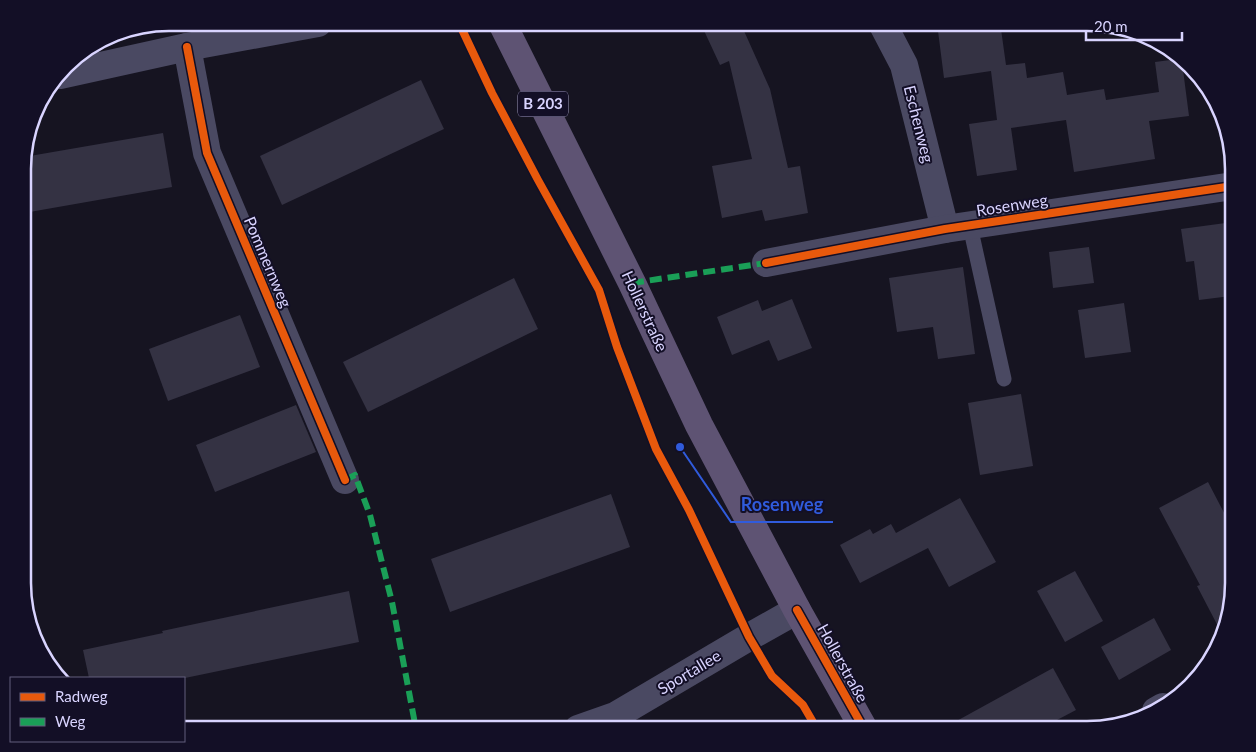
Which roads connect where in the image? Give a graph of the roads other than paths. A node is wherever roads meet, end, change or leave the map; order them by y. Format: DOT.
graph roads {
  1 [pos="273,31"];
  2 [pos="506,31"];
  3 [pos="887,31"];
  4 [pos="188,48"];
  5 [pos="70,73"];
  6 [pos="1224,187"];
  7 [pos="958,228"];
  8 [pos="766,263"];
  9 [pos="1004,378"];
  10 [pos="345,480"];
  11 [pos="797,610"];
  12 [pos="859,720"];
  13 [pos="602,721"];
  1 -- 4 [label="street"];
  2 -- 11 [label="main road, Hollerstraße / B 203"];
  3 -- 7 [label="street, Eschenweg"];
  4 -- 5 [label="street"];
  4 -- 10 [label="street, Pommernweg"];
  6 -- 7 [label="street, Rosenweg"];
  7 -- 8 [label="street, Rosenweg"];
  7 -- 9 [label="lane"];
  11 -- 12 [label="main road, Hollerstraße / B 203"];
  11 -- 13 [label="street, Sportallee"];
}
